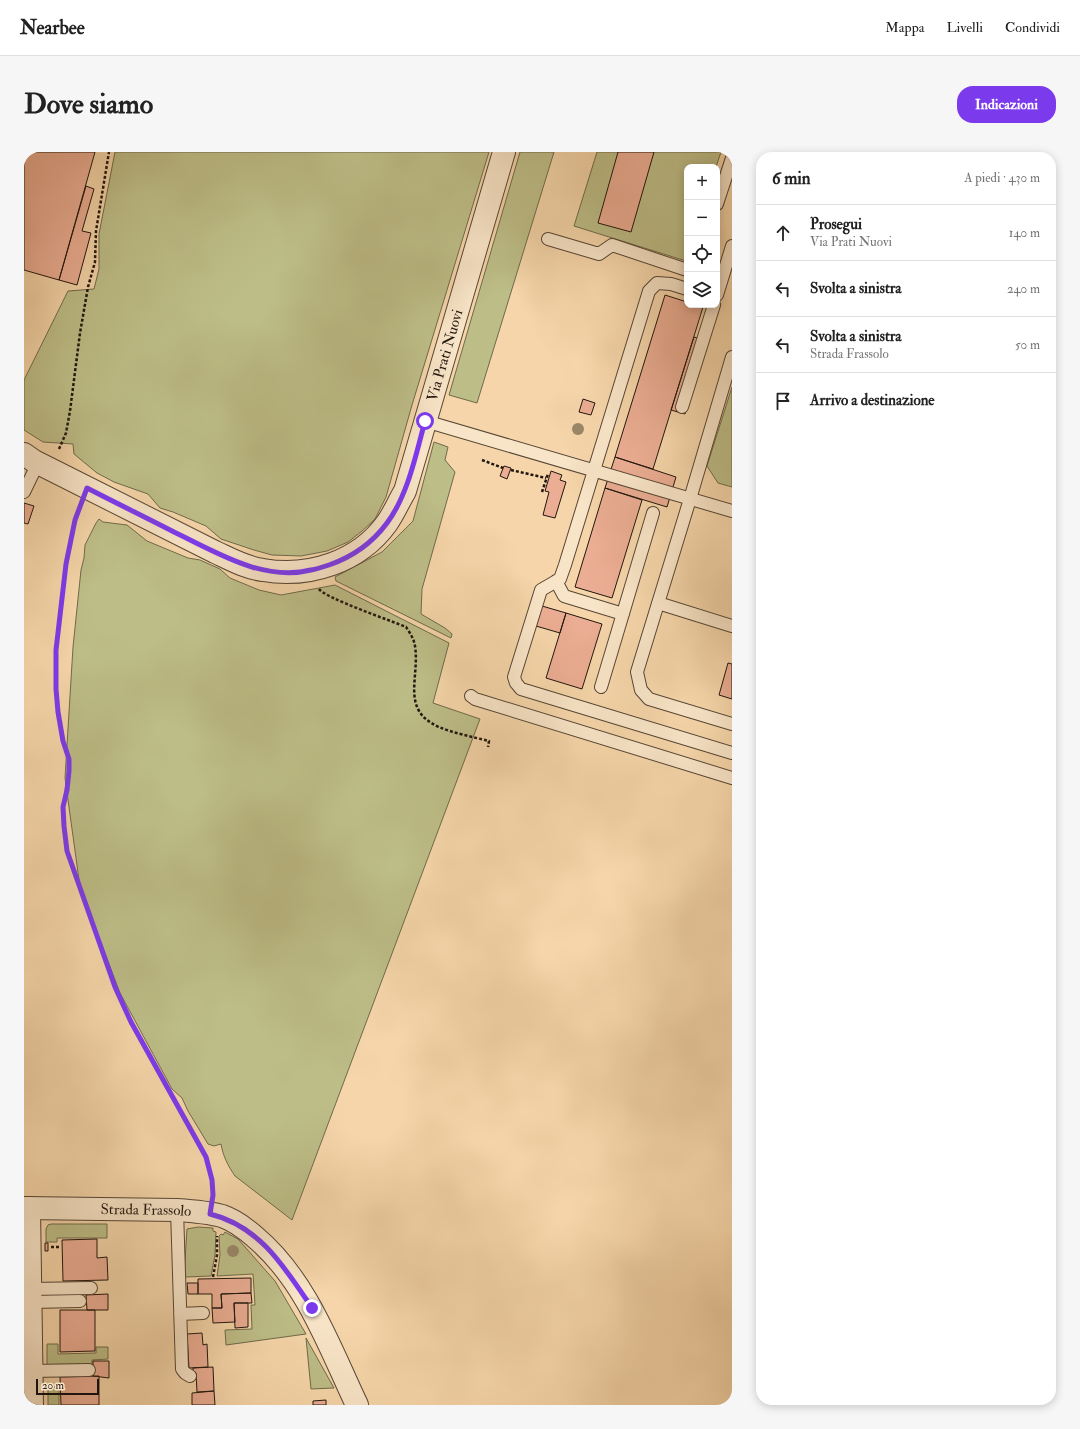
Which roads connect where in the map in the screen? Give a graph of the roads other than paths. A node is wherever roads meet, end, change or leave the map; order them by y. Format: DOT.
graph roads {
  1 [pos="504,152"];
  2 [pos="732,158"];
  3 [pos="718,200"];
  4 [pos="548,239"];
  5 [pos="732,246"];
  6 [pos="684,269"];
  7 [pos="720,285"];
  8 [pos="684,288"];
  9 [pos="713,308"];
  10 [pos="732,357"];
  11 [pos="682,407"];
  12 [pos="425,421"];
  13 [pos="37,462"];
  14 [pos="594,471"];
  15 [pos="24,492"];
  16 [pos="690,499"];
  17 [pos="732,511"];
  18 [pos="653,513"];
  19 [pos="556,581"];
  20 [pos="658,604"];
  21 [pos="623,614"];
  22 [pos="732,626"];
  23 [pos="601,688"];
  24 [pos="471,696"];
  25 [pos="732,724"];
  26 [pos="732,753"];
  27 [pos="732,778"];
  28 [pos="27,1208"];
  29 [pos="177,1210"];
  30 [pos="29,1288"];
  31 [pos="91,1288"];
  32 [pos="80,1301"];
  33 [pos="203,1313"];
  34 [pos="180,1314"];
  35 [pos="29,1357"];
  36 [pos="89,1370"];
  37 [pos="190,1376"];
  38 [pos="351,1403"];
  39 [pos="32,1405"];
  1 -- 12 [label="street, Via Prati Nuovi"];
  2 -- 3 [label="lane"];
  4 -- 6 [label="lane"];
  5 -- 7 [label="lane"];
  8 -- 14 [label="lane"];
  9 -- 11 [label="lane"];
  10 -- 16 [label="lane"];
  12 -- 13 [label="street, Via Prati Nuovi"];
  12 -- 14 [label="lane"];
  13 -- 15 [label="lane"];
  14 -- 16 [label="lane"];
  14 -- 19 [label="lane"];
  16 -- 17 [label="lane"];
  16 -- 20 [label="lane"];
  18 -- 21 [label="lane"];
  19 -- 21 [label="lane"];
  19 -- 26 [label="lane"];
  20 -- 22 [label="lane"];
  20 -- 25 [label="lane"];
  21 -- 23 [label="lane"];
  24 -- 27 [label="lane"];
  28 -- 29 [label="street, Strada Frassolo"];
  28 -- 30 [label="street"];
  29 -- 34 [label="lane"];
  29 -- 38 [label="street, Strada Frassolo"];
  30 -- 31 [label="lane"];
  30 -- 32 [label="lane"];
  30 -- 35 [label="street"];
  33 -- 34 [label="lane"];
  34 -- 37 [label="lane"];
  35 -- 36 [label="lane"];
  35 -- 39 [label="street"];
}
